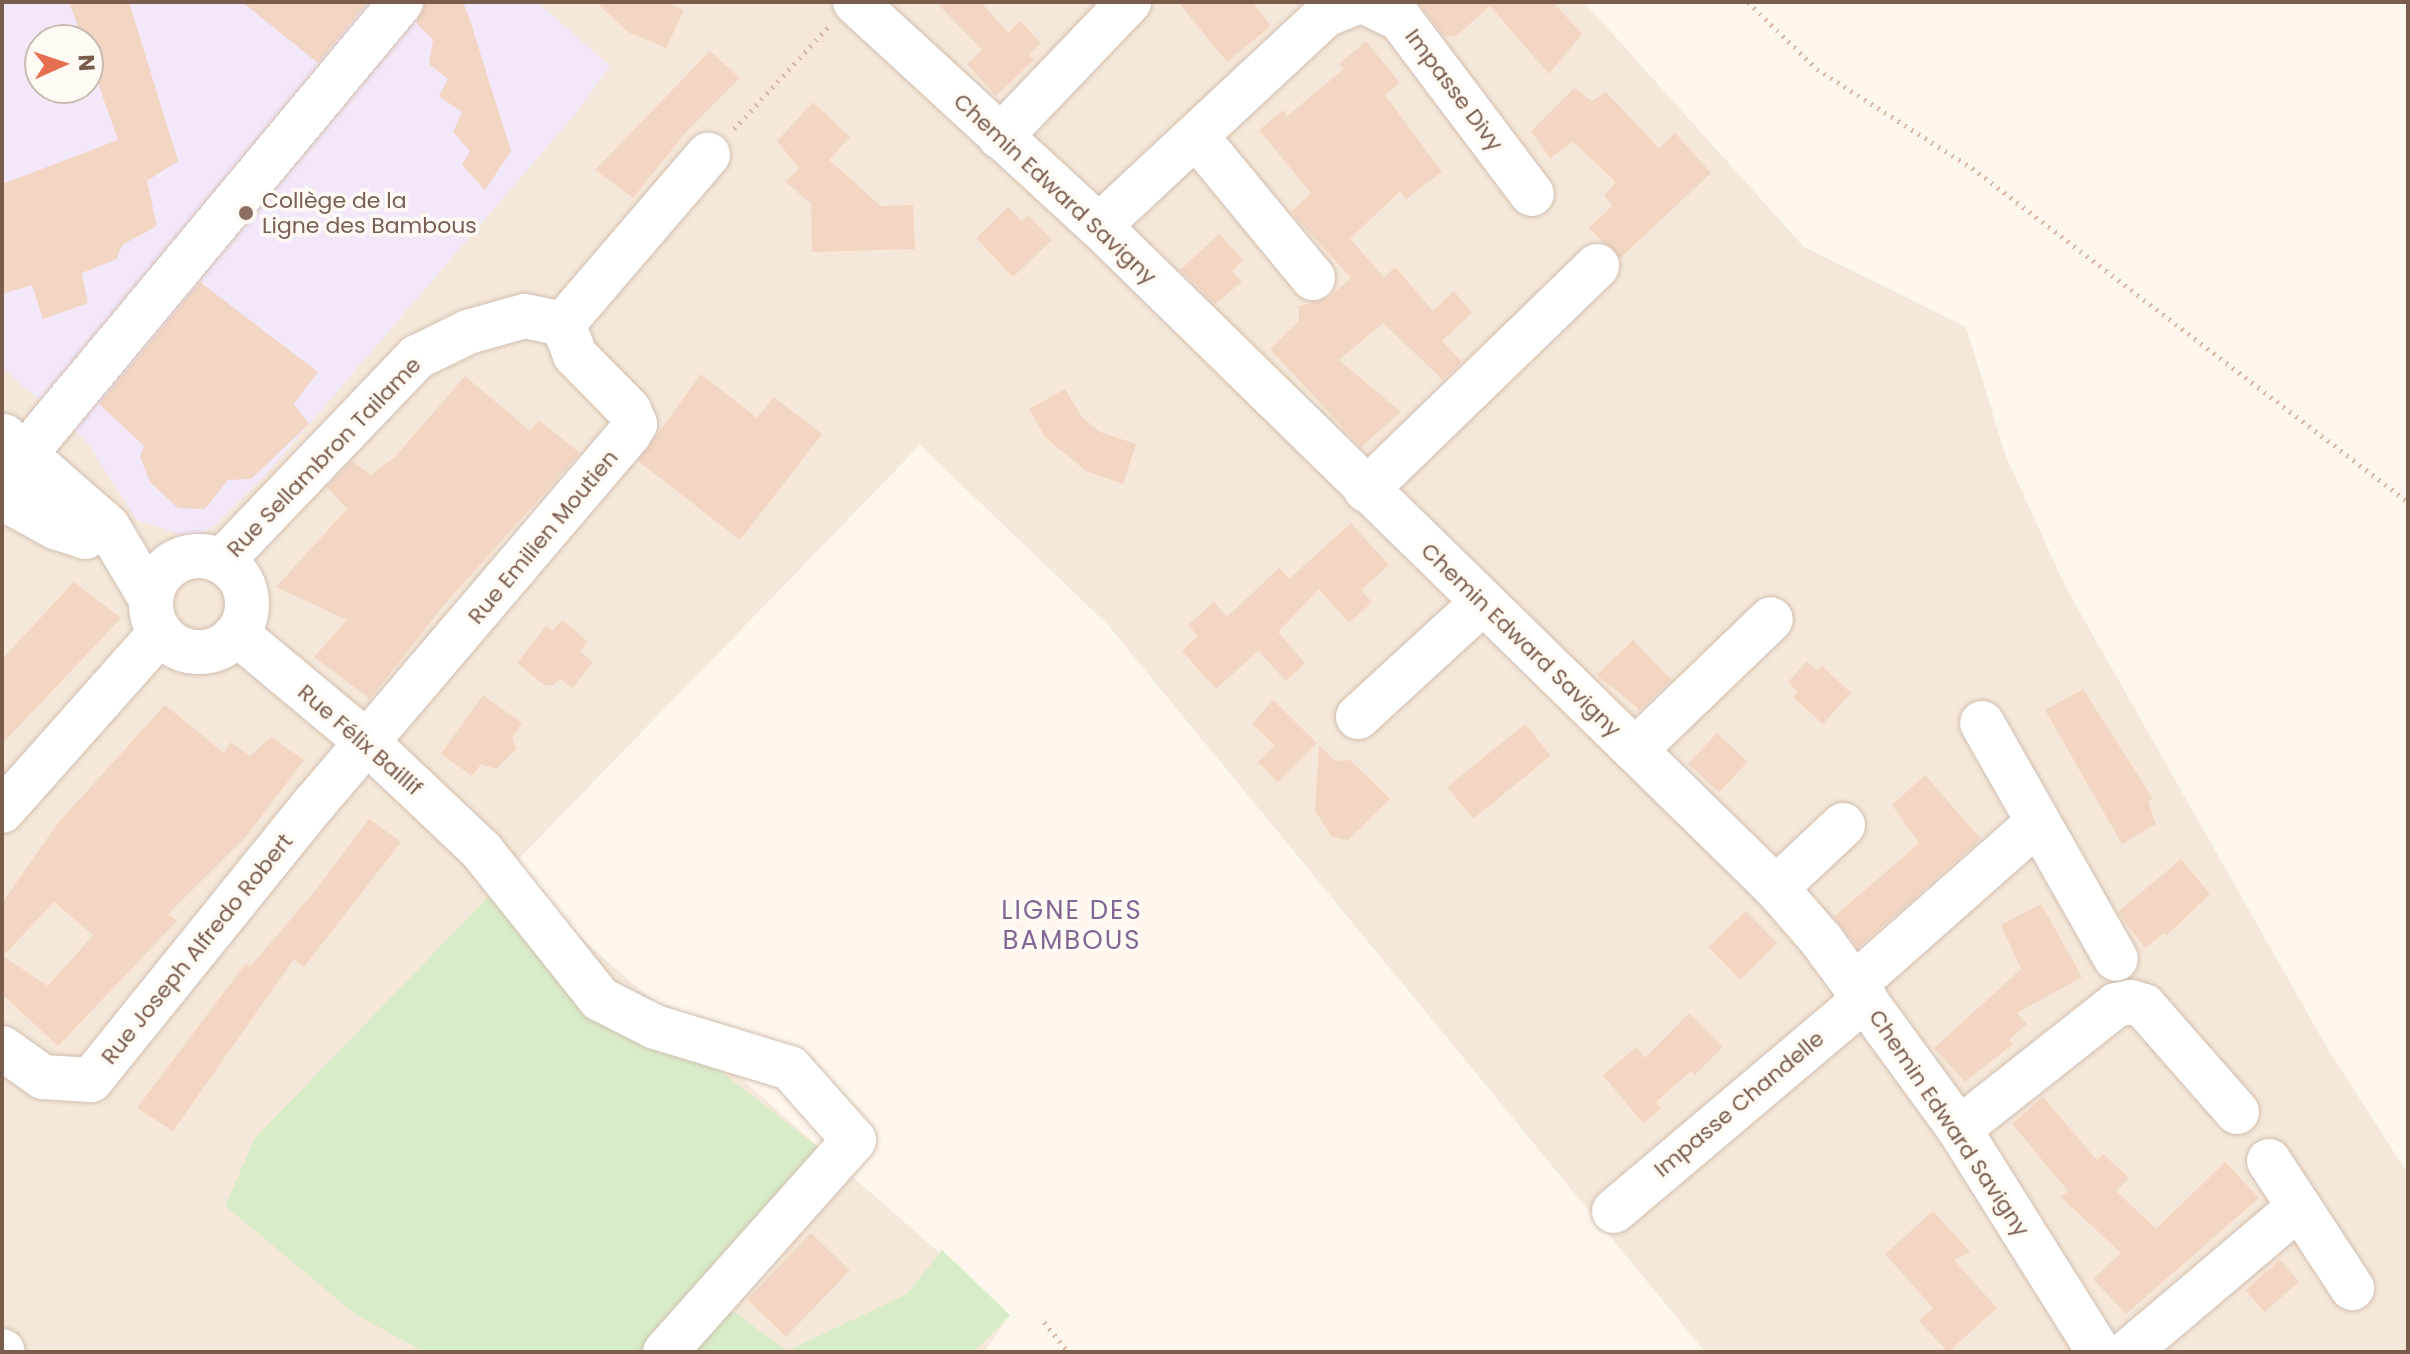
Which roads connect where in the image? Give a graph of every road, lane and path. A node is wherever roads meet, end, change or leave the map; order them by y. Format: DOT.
graph roads {
  1 [pos="401,2"];
  2 [pos="1129,2"];
  3 [pos="1357,2"];
  4 [pos="1365,2"];
  5 [pos="1748,2"];
  6 [pos="845,11"];
  7 [pos="1196,136"];
  8 [pos="1000,137"];
  9 [pos="708,155"];
  10 [pos="1532,194"];
  11 [pos="1099,226"];
  12 [pos="1597,266"];
  13 [pos="1313,278"];
  14 [pos="563,324"];
  15 [pos="10,457"];
  16 [pos="1366,490"];
  17 [pos="2408,502"];
  18 [pos="105,523"];
  19 [pos="202,560"];
  20 [pos="1481,604"];
  21 [pos="156,616"];
  22 [pos="1771,619"];
  23 [pos="237,634"];
  24 [pos="1358,717"];
  25 [pos="1982,723"];
  26 [pos="370,745"];
  27 [pos="1636,749"];
  28 [pos="2,811"];
  29 [pos="2038,822"];
  30 [pos="1843,825"];
  31 [pos="1776,888"];
  32 [pos="2116,959"];
  33 [pos="1860,992"];
  34 [pos="2,1048"];
  35 [pos="2237,1112"];
  36 [pos="1959,1129"];
  37 [pos="2269,1161"];
  38 [pos="2299,1207"];
  39 [pos="1614,1211"];
  40 [pos="2352,1288"];
  41 [pos="1044,1322"];
  42 [pos="665,1352"];
  43 [pos="1068,1352"];
  44 [pos="2099,1352"];
  45 [pos="2128,1352"];
  1 -- 15 [label="street"];
  2 -- 8 [label="street"];
  3 -- 7 [label="street"];
  4 -- 10 [label="street, Impasse Divy"];
  5 -- 17 [label="path"];
  6 -- 8 [label="street, Chemin Edward Savigny"];
  6 -- 9 [label="path"];
  7 -- 11 [label="street"];
  7 -- 13 [label="street"];
  8 -- 11 [label="street, Chemin Edward Savigny"];
  9 -- 14 [label="street"];
  11 -- 16 [label="street, Chemin Edward Savigny"];
  12 -- 16 [label="street"];
  14 -- 19 [label="street, Rue Sellambron Tailame"];
  14 -- 26 [label="street, Rue Emilien Moutien"];
  15 -- 18 [label="street"];
  16 -- 20 [label="street, Chemin Edward Savigny"];
  18 -- 19 [label="street"];
  18 -- 21 [label="street"];
  19 -- 21 [label="street"];
  19 -- 23 [label="street"];
  20 -- 24 [label="street"];
  20 -- 27 [label="street, Chemin Edward Savigny"];
  21 -- 23 [label="street"];
  21 -- 28 [label="street"];
  22 -- 27 [label="street"];
  23 -- 26 [label="street, Rue Félix Baillif"];
  25 -- 29 [label="street"];
  26 -- 34 [label="street, Rue Joseph Alfredo Robert"];
  26 -- 42 [label="street, Rue Félix Baillif"];
  27 -- 31 [label="street, Chemin Edward Savigny"];
  29 -- 32 [label="street"];
  29 -- 33 [label="street, Impasse Chandelle"];
  30 -- 31 [label="street"];
  31 -- 33 [label="street, Chemin Edward Savigny"];
  33 -- 36 [label="street, Chemin Edward Savigny"];
  33 -- 39 [label="street, Impasse Chandelle"];
  35 -- 36 [label="street"];
  36 -- 44 [label="street, Chemin Edward Savigny"];
  37 -- 38 [label="street"];
  38 -- 40 [label="street"];
  38 -- 45 [label="street"];
  41 -- 43 [label="path"];
}
